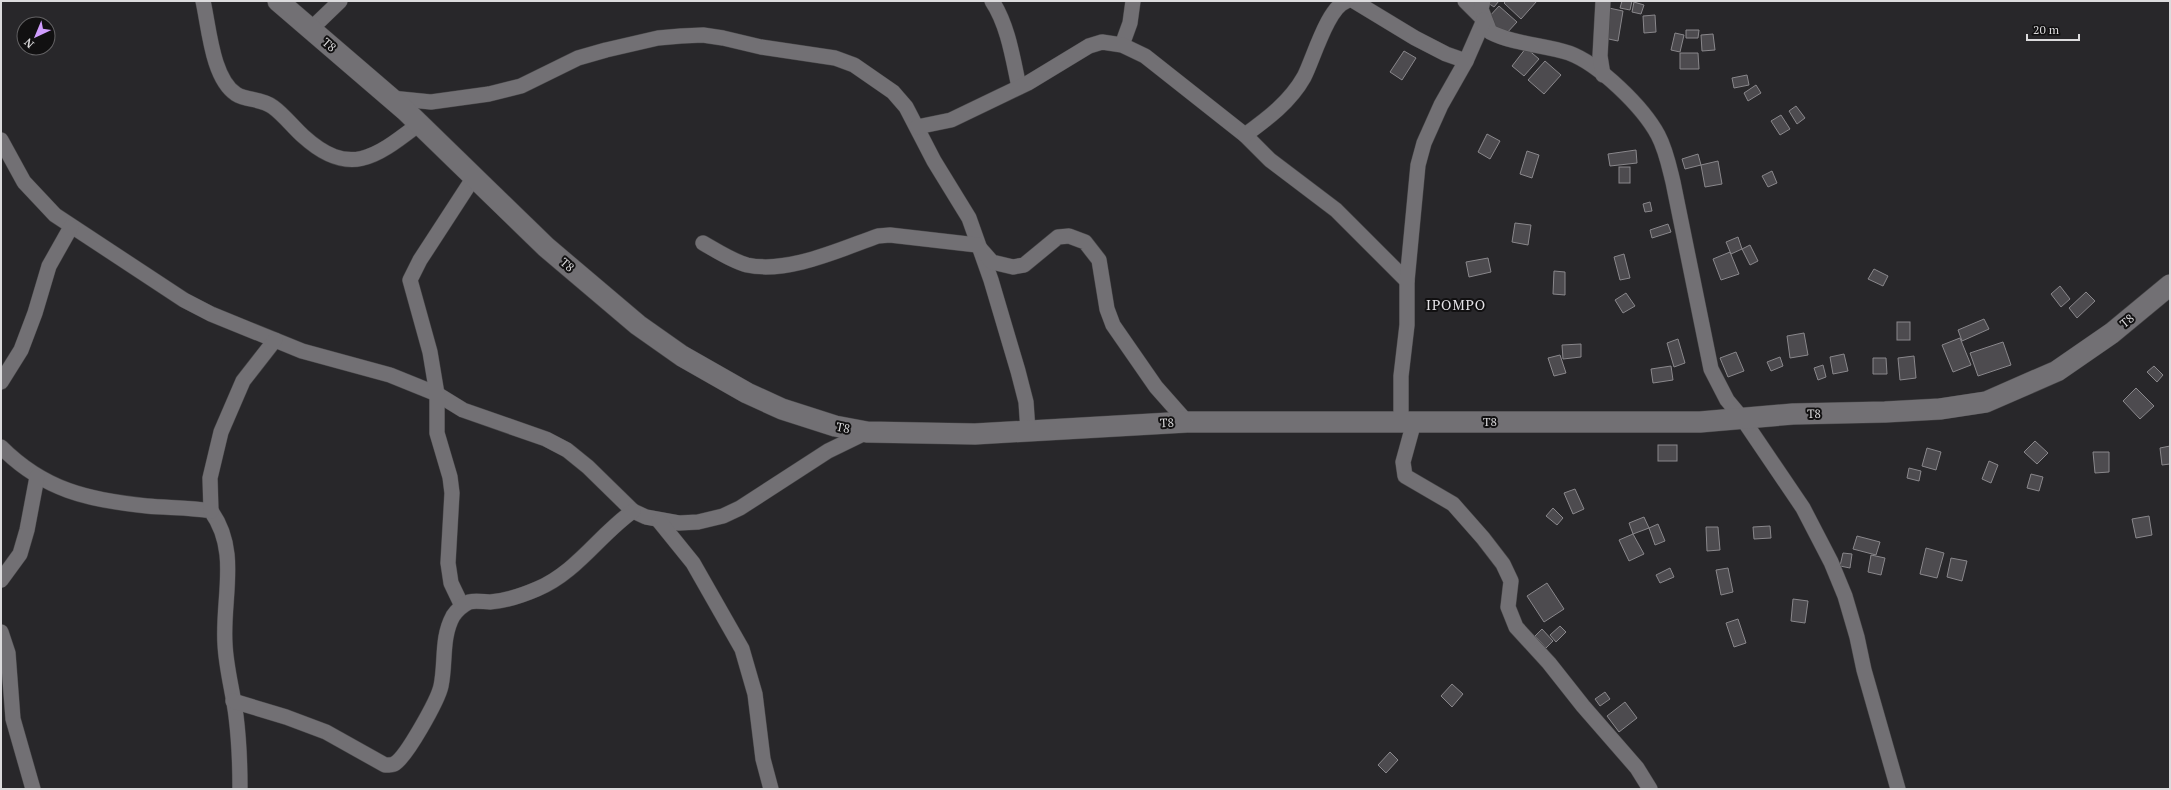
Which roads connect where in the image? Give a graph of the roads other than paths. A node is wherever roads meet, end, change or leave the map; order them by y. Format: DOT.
graph roads {
  1 [pos="203,1"];
  2 [pos="278,1"];
  3 [pos="340,1"];
  4 [pos="992,1"];
  5 [pos="1134,1"];
  6 [pos="1347,1"];
  7 [pos="1354,1"];
  8 [pos="1465,1"];
  9 [pos="1483,1"];
  10 [pos="1603,1"];
  11 [pos="1484,20"];
  12 [pos="311,29"];
  13 [pos="1122,45"];
  14 [pos="1466,61"];
  15 [pos="1603,75"];
  16 [pos="1019,87"];
  17 [pos="391,98"];
  18 [pos="419,124"];
  19 [pos="917,127"];
  20 [pos="1245,135"];
  21 [pos="1,140"];
  22 [pos="474,177"];
  23 [pos="71,227"];
  24 [pos="703,243"];
  25 [pos="977,245"];
  26 [pos="1407,281"];
  27 [pos="2170,285"];
  28 [pos="275,340"];
  29 [pos="1,382"];
  30 [pos="437,394"];
  31 [pos="1742,418"];
  32 [pos="1187,422"];
  33 [pos="1407,422"];
  34 [pos="1028,431"];
  35 [pos="867,432"];
  36 [pos="1,447"];
  37 [pos="37,477"];
  38 [pos="211,511"];
  39 [pos="633,511"];
  40 [pos="659,521"];
  41 [pos="1,580"];
  42 [pos="462,606"];
  43 [pos="1,632"];
  44 [pos="233,701"];
  45 [pos="33,789"];
  46 [pos="240,789"];
  47 [pos="772,789"];
  48 [pos="1650,789"];
  49 [pos="1898,789"];
  1 -- 18 [label="street"];
  2 -- 12 [label="street, T8"];
  3 -- 12 [label="street"];
  4 -- 16 [label="street"];
  5 -- 13 [label="street"];
  6 -- 20 [label="street"];
  7 -- 14 [label="street"];
  8 -- 11 [label="street"];
  9 -- 11 [label="street"];
  10 -- 15 [label="street"];
  11 -- 14 [label="street"];
  11 -- 15 [label="street"];
  12 -- 17 [label="street, T8"];
  13 -- 16 [label="street"];
  13 -- 20 [label="street"];
  14 -- 26 [label="street"];
  15 -- 31 [label="street"];
  16 -- 19 [label="street"];
  17 -- 18 [label="street, T8"];
  17 -- 19 [label="street"];
  18 -- 22 [label="street, T8"];
  19 -- 25 [label="street"];
  20 -- 26 [label="street"];
  21 -- 23 [label="street"];
  22 -- 30 [label="street"];
  22 -- 35 [label="street, T8"];
  23 -- 28 [label="street"];
  23 -- 29 [label="street"];
  24 -- 25 [label="street"];
  25 -- 32 [label="street"];
  25 -- 34 [label="street"];
  26 -- 33 [label="street"];
  27 -- 31 [label="street, T8"];
  28 -- 30 [label="street"];
  28 -- 38 [label="street"];
  30 -- 39 [label="street"];
  30 -- 42 [label="street"];
  31 -- 33 [label="street, T8"];
  31 -- 49 [label="street"];
  32 -- 33 [label="street, T8"];
  32 -- 34 [label="street, T8"];
  33 -- 48 [label="street"];
  34 -- 35 [label="street, T8"];
  35 -- 40 [label="street"];
  36 -- 37 [label="street"];
  37 -- 38 [label="street"];
  37 -- 41 [label="street"];
  38 -- 44 [label="street"];
  39 -- 40 [label="street"];
  39 -- 42 [label="street"];
  40 -- 47 [label="street"];
  42 -- 44 [label="street"];
  43 -- 45 [label="street"];
  44 -- 46 [label="street"];
}
